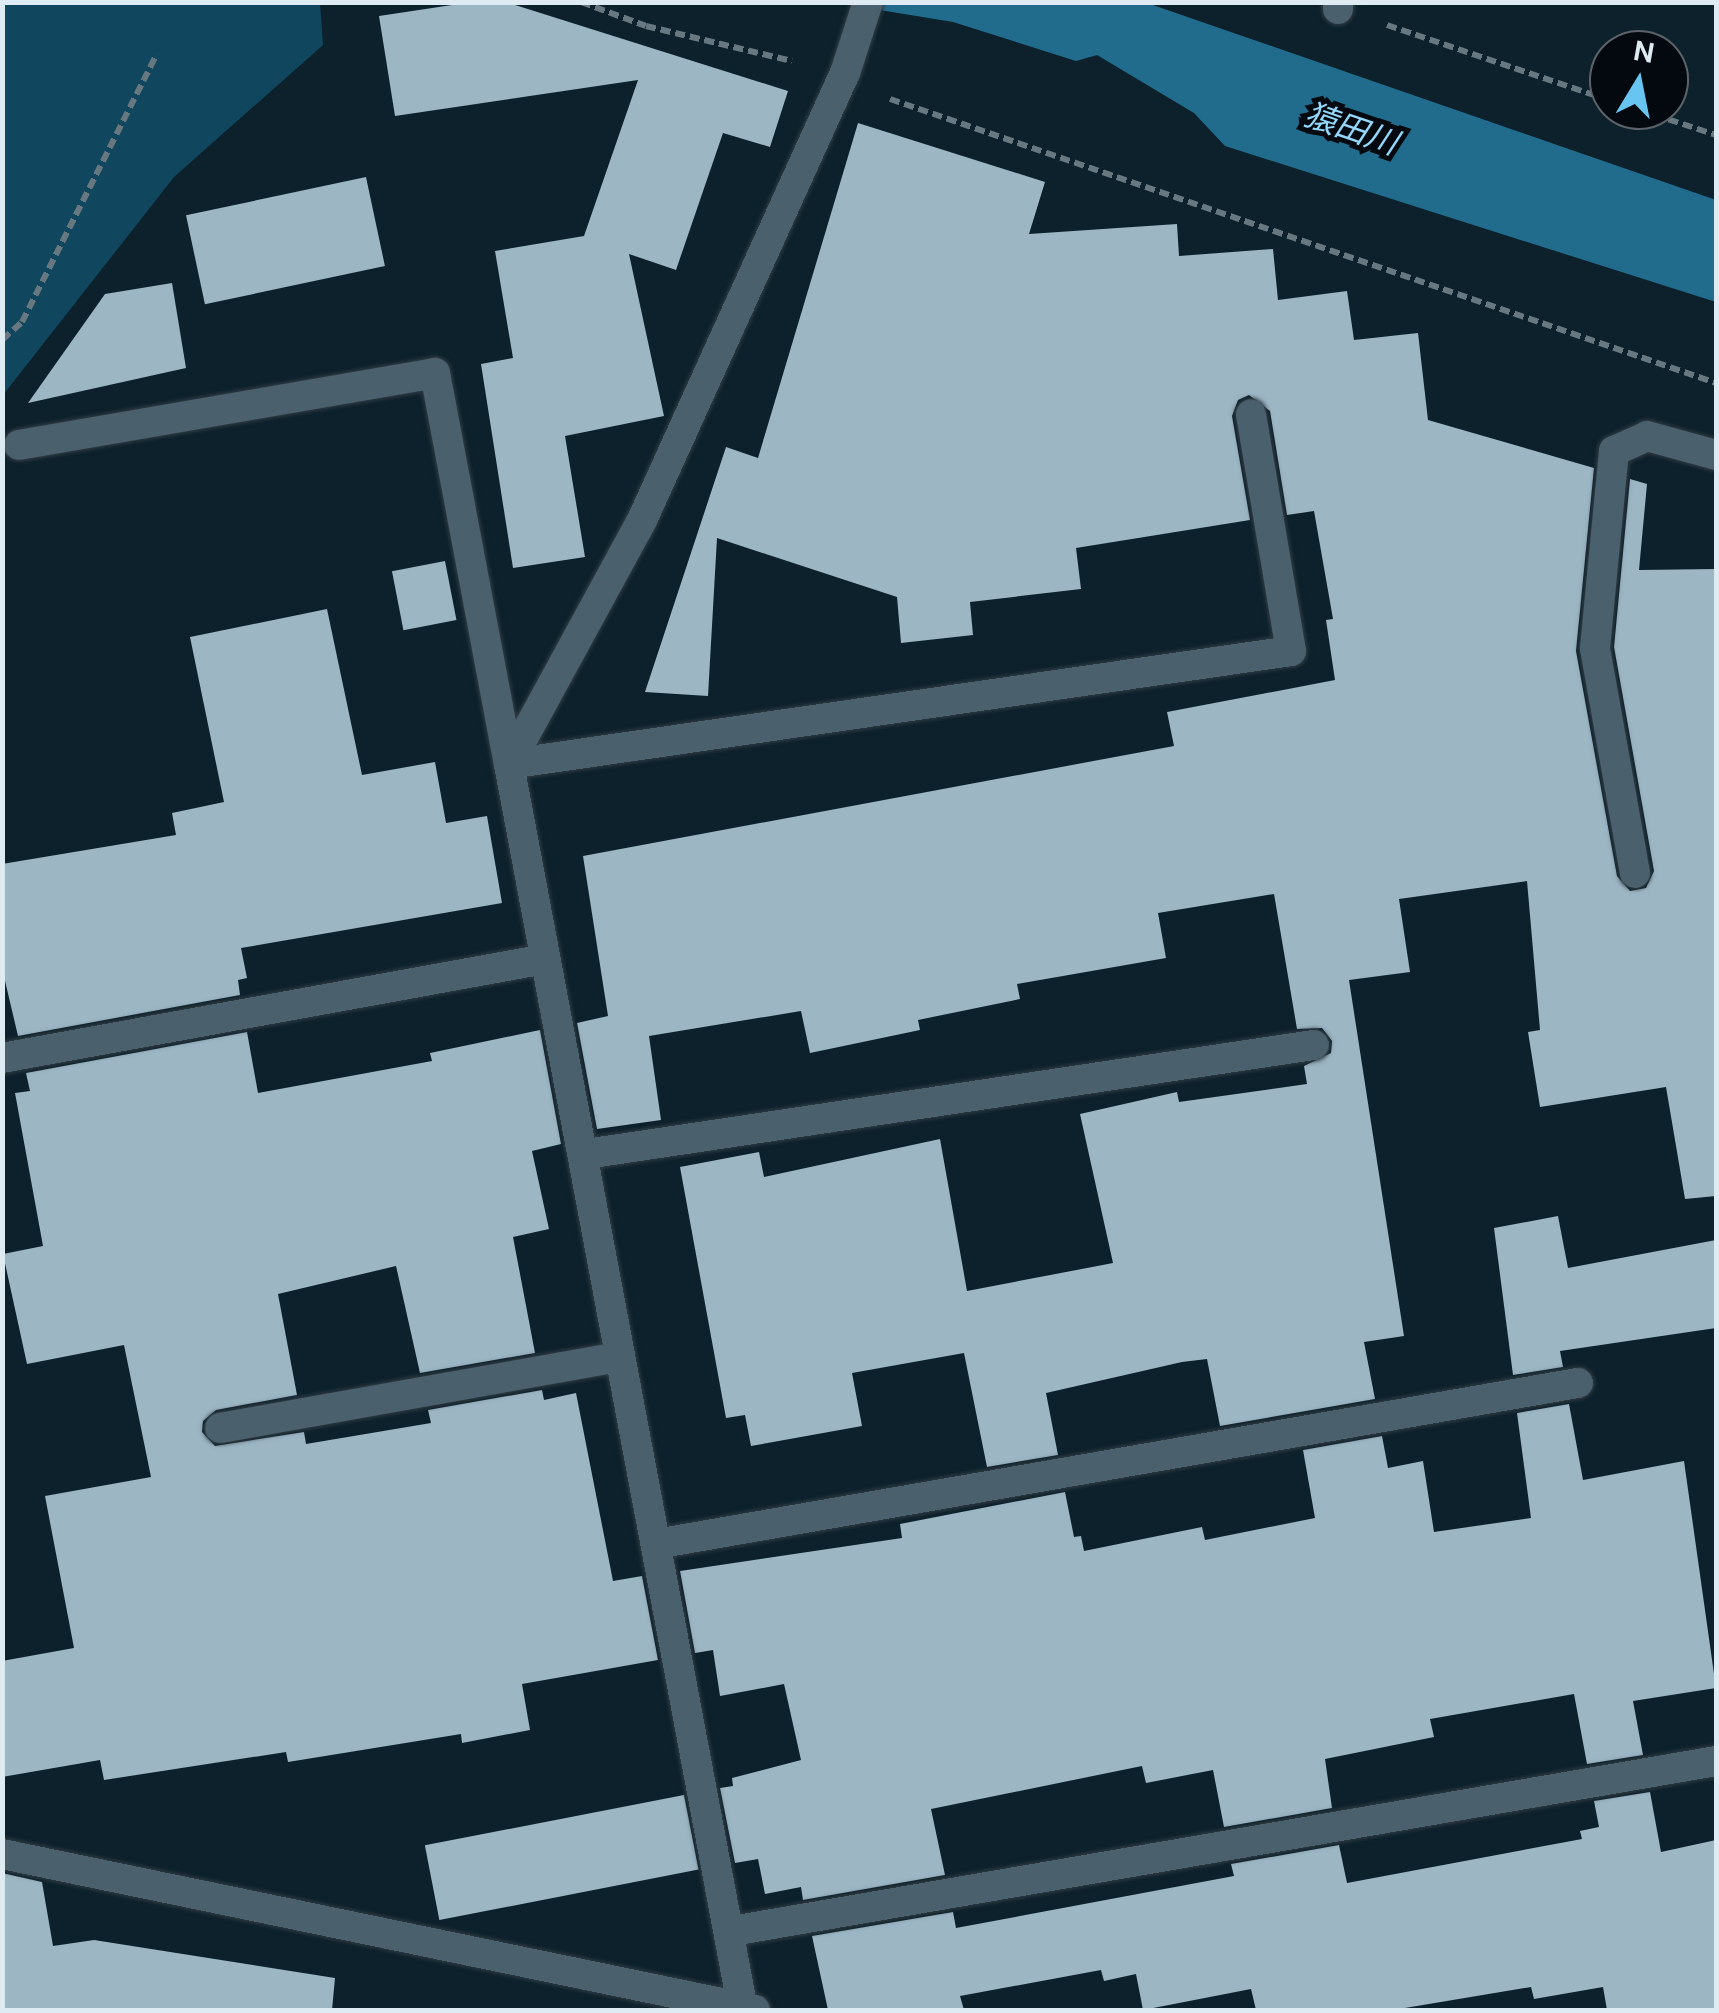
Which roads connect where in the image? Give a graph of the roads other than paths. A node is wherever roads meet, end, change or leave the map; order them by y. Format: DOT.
graph roads {
  1 [pos="868,2"];
  2 [pos="1251,414"];
  3 [pos="18,445"];
  4 [pos="1716,455"];
  5 [pos="509,764"];
  6 [pos="1635,873"];
  7 [pos="544,959"];
  8 [pos="1314,1045"];
  9 [pos="2,1058"];
  10 [pos="586,1154"];
  11 [pos="618,1357"];
  12 [pos="1578,1384"];
  13 [pos="220,1428"];
  14 [pos="656,1544"];
  15 [pos="1716,1761"];
  16 [pos="2,1854"];
  17 [pos="732,1931"];
  18 [pos="747,2010"];
  1 -- 5 [label="street"];
  2 -- 5 [label="street"];
  3 -- 5 [label="street"];
  4 -- 6 [label="street"];
  5 -- 7 [label="street"];
  7 -- 9 [label="street"];
  7 -- 10 [label="street"];
  8 -- 10 [label="street"];
  10 -- 11 [label="street"];
  11 -- 13 [label="street"];
  11 -- 14 [label="street"];
  12 -- 14 [label="street"];
  14 -- 17 [label="street"];
  15 -- 17 [label="street"];
  16 -- 18 [label="street"];
  17 -- 18 [label="street"];
}
